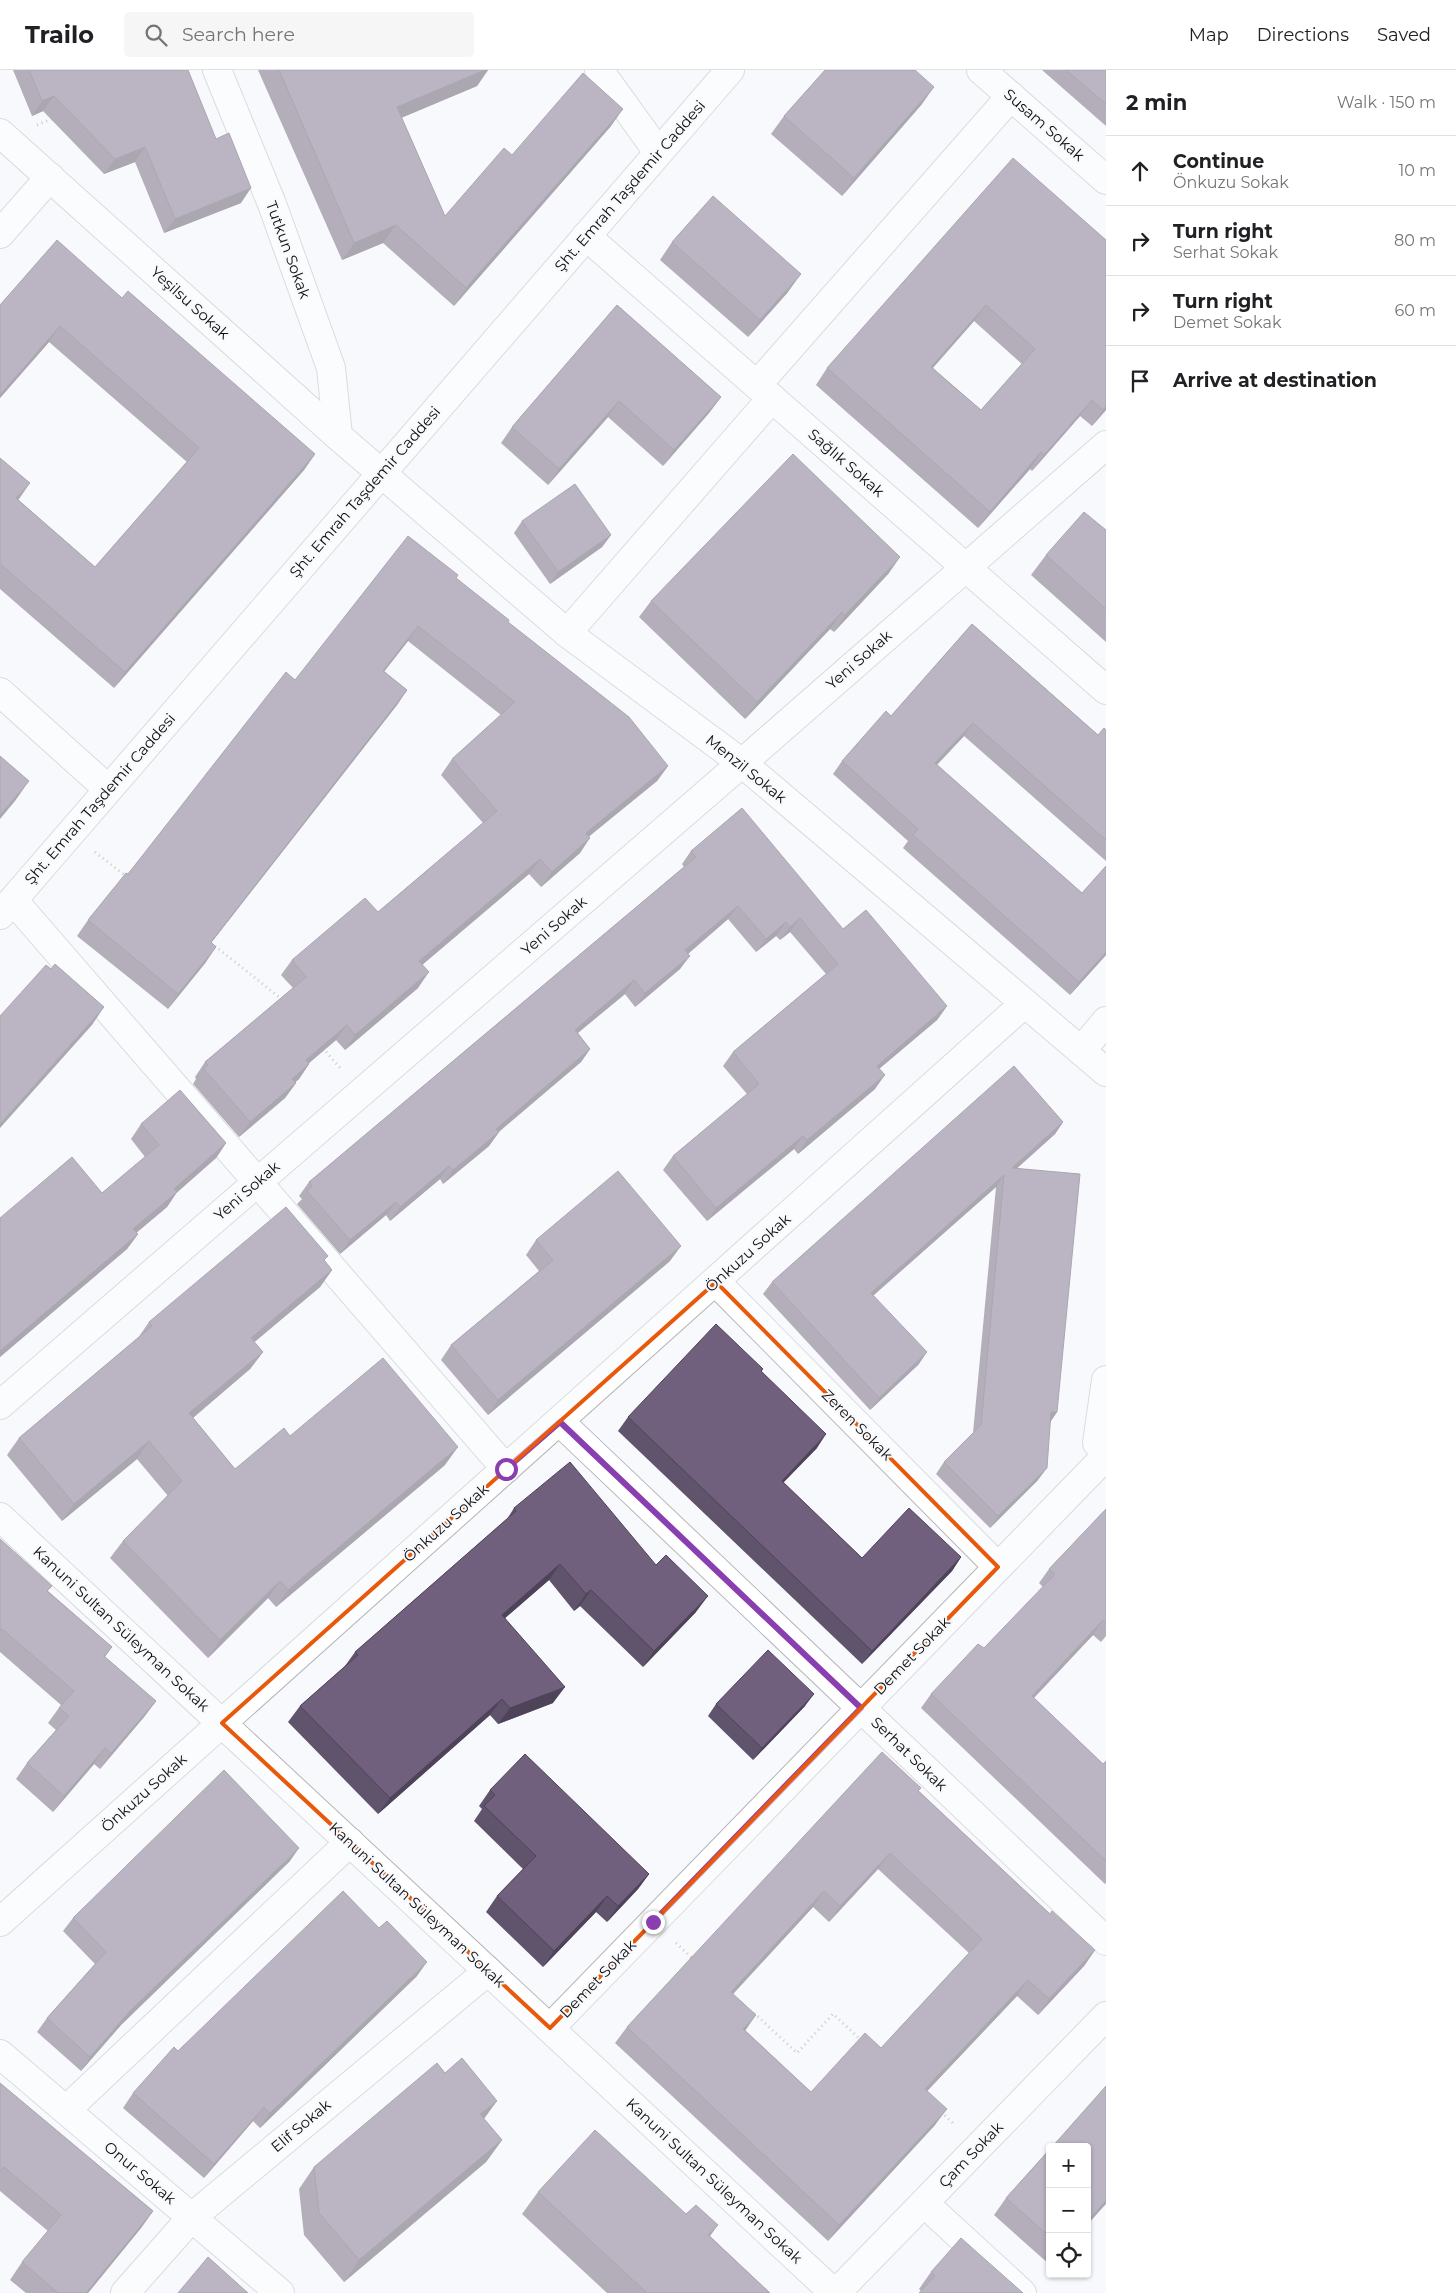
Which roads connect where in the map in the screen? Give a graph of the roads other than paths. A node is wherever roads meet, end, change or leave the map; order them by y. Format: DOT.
graph roads {
  1 [pos="216,70"];
  2 [pos="599,70"];
  3 [pos="730,70"];
  4 [pos="981,70"];
  5 [pos="1011,96"];
  6 [pos="3,135"];
  7 [pos="658,152"];
  8 [pos="50,177"];
  9 [pos="1106,180"];
  10 [pos="0,234"];
  11 [pos="586,236"];
  12 [pos="764,392"];
  13 [pos="338,436"];
  14 [pos="1106,444"];
  15 [pos="381,474"];
  16 [pos="966,567"];
  17 [pos="567,633"];
  18 [pos="1106,690"];
  19 [pos="0,692"];
  20 [pos="742,763"];
  21 [pos="108,789"];
  22 [pos="6,907"];
  23 [pos="1025,1003"];
  24 [pos="1106,1021"];
  25 [pos="1081,1051"];
  26 [pos="1106,1072"];
  27 [pos="257,1182"];
  28 [pos="716,1282"];
  29 [pos="1106,1380"];
  30 [pos="0,1405"];
  31 [pos="560,1422"];
  32 [pos="1106,1444"];
  33 [pos="1106,1456"];
  34 [pos="506,1469"];
  35 [pos="0,1516"];
  36 [pos="998,1567"];
  37 [pos="861,1708"];
  38 [pos="222,1723"];
  39 [pos="350,1842"];
  40 [pos="0,1922"];
  41 [pos="1106,1941"];
  42 [pos="488,1971"];
  43 [pos="1106,2016"];
  44 [pos="550,2028"];
  45 [pos="0,2054"];
  46 [pos="66,2110"];
  47 [pos="924,2203"];
  48 [pos="192,2217"];
  49 [pos="125,2293"];
  50 [pos="280,2293"];
  51 [pos="835,2293"];
  52 [pos="1022,2293"];
  1 -- 13 [label="street, Tutkun Sokak"];
  2 -- 7 [label="street"];
  3 -- 7 [label="street, Şht. Emrah Taşdemir Caddesi"];
  4 -- 5 [label="street, Susam Sokak"];
  5 -- 9 [label="street, Susam Sokak"];
  5 -- 12 [label="street"];
  6 -- 8 [label="street, Yeşilsu Sokak"];
  7 -- 11 [label="street, Şht. Emrah Taşdemir Caddesi"];
  8 -- 10 [label="street"];
  8 -- 13 [label="street, Yeşilsu Sokak"];
  11 -- 12 [label="street, Sağlık Sokak"];
  11 -- 15 [label="street, Şht. Emrah Taşdemir Caddesi"];
  12 -- 16 [label="street, Sağlık Sokak"];
  12 -- 17 [label="street"];
  13 -- 15 [label="street, Yeşilsu Sokak"];
  14 -- 16 [label="street, Yeni Sokak"];
  15 -- 17 [label="street, Menzil Sokak"];
  15 -- 21 [label="street, Şht. Emrah Taşdemir Caddesi"];
  16 -- 18 [label="street, Sağlık Sokak"];
  16 -- 20 [label="street, Yeni Sokak"];
  17 -- 20 [label="street, Menzil Sokak"];
  19 -- 21 [label="street"];
  20 -- 23 [label="street, Menzil Sokak"];
  20 -- 27 [label="street, Yeni Sokak"];
  21 -- 22 [label="street, Şht. Emrah Taşdemir Caddesi"];
  22 -- 27 [label="street"];
  23 -- 25 [label="street, Menzil Sokak"];
  23 -- 28 [label="street, Önkuzu Sokak"];
  24 -- 25 [label="street"];
  25 -- 26 [label="street, Menzil Sokak"];
  27 -- 30 [label="street, Yeni Sokak"];
  27 -- 34 [label="street"];
  28 -- 31 [label="street, Önkuzu Sokak"];
  28 -- 36 [label="street, Zeren Sokak"];
  29 -- 32 [label="street"];
  31 -- 34 [label="street, Önkuzu Sokak"];
  31 -- 37 [label="street, Serhat Sokak"];
  33 -- 36 [label="street, Demet Sokak"];
  34 -- 38 [label="street, Önkuzu Sokak"];
  35 -- 38 [label="street, Kanuni Sultan Süleyman Sokak"];
  36 -- 37 [label="street, Demet Sokak"];
  37 -- 41 [label="street, Serhat Sokak"];
  37 -- 44 [label="street, Demet Sokak"];
  38 -- 39 [label="street, Kanuni Sultan Süleyman Sokak"];
  38 -- 40 [label="street, Önkuzu Sokak"];
  39 -- 42 [label="street, Kanuni Sultan Süleyman Sokak"];
  39 -- 46 [label="street"];
  42 -- 44 [label="street, Kanuni Sultan Süleyman Sokak"];
  42 -- 48 [label="street, Elif Sokak"];
  43 -- 47 [label="street, Çam Sokak"];
  44 -- 51 [label="street, Kanuni Sultan Süleyman Sokak"];
  45 -- 46 [label="street, Onur Sokak"];
  46 -- 48 [label="street, Onur Sokak"];
  47 -- 51 [label="street, Çam Sokak"];
  47 -- 52 [label="street"];
  48 -- 49 [label="street, Elif Sokak"];
  48 -- 50 [label="street, Onur Sokak"];
}
